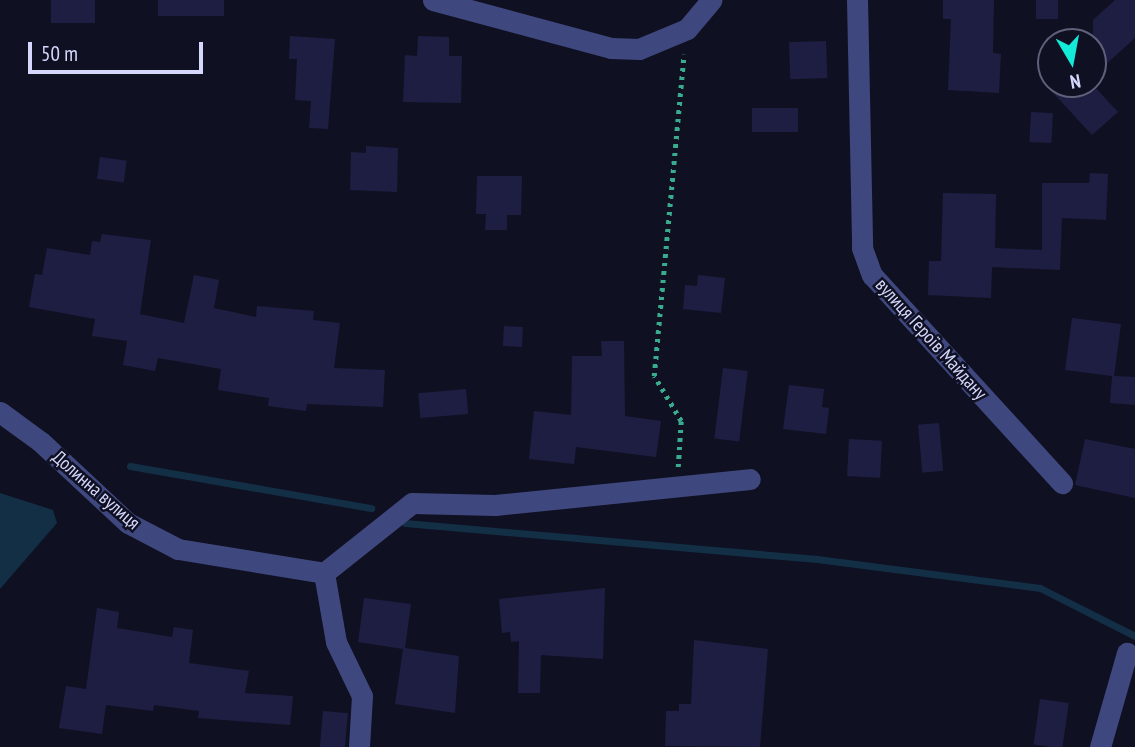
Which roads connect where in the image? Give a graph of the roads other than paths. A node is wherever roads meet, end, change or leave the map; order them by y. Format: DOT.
graph roads {
  1 [pos="433,0"];
  2 [pos="710,0"];
  3 [pos="857,0"];
  4 [pos="0,412"];
  5 [pos="750,479"];
  6 [pos="1062,483"];
  7 [pos="324,573"];
  8 [pos="1127,653"];
  9 [pos="359,747"];
  10 [pos="1100,747"];
  1 -- 2 [label="street"];
  3 -- 6 [label="street, вулиця Героїв Майдану"];
  4 -- 7 [label="street, Долинна вулиця"];
  5 -- 7 [label="street"];
  7 -- 9 [label="street"];
  8 -- 10 [label="street"];
}
